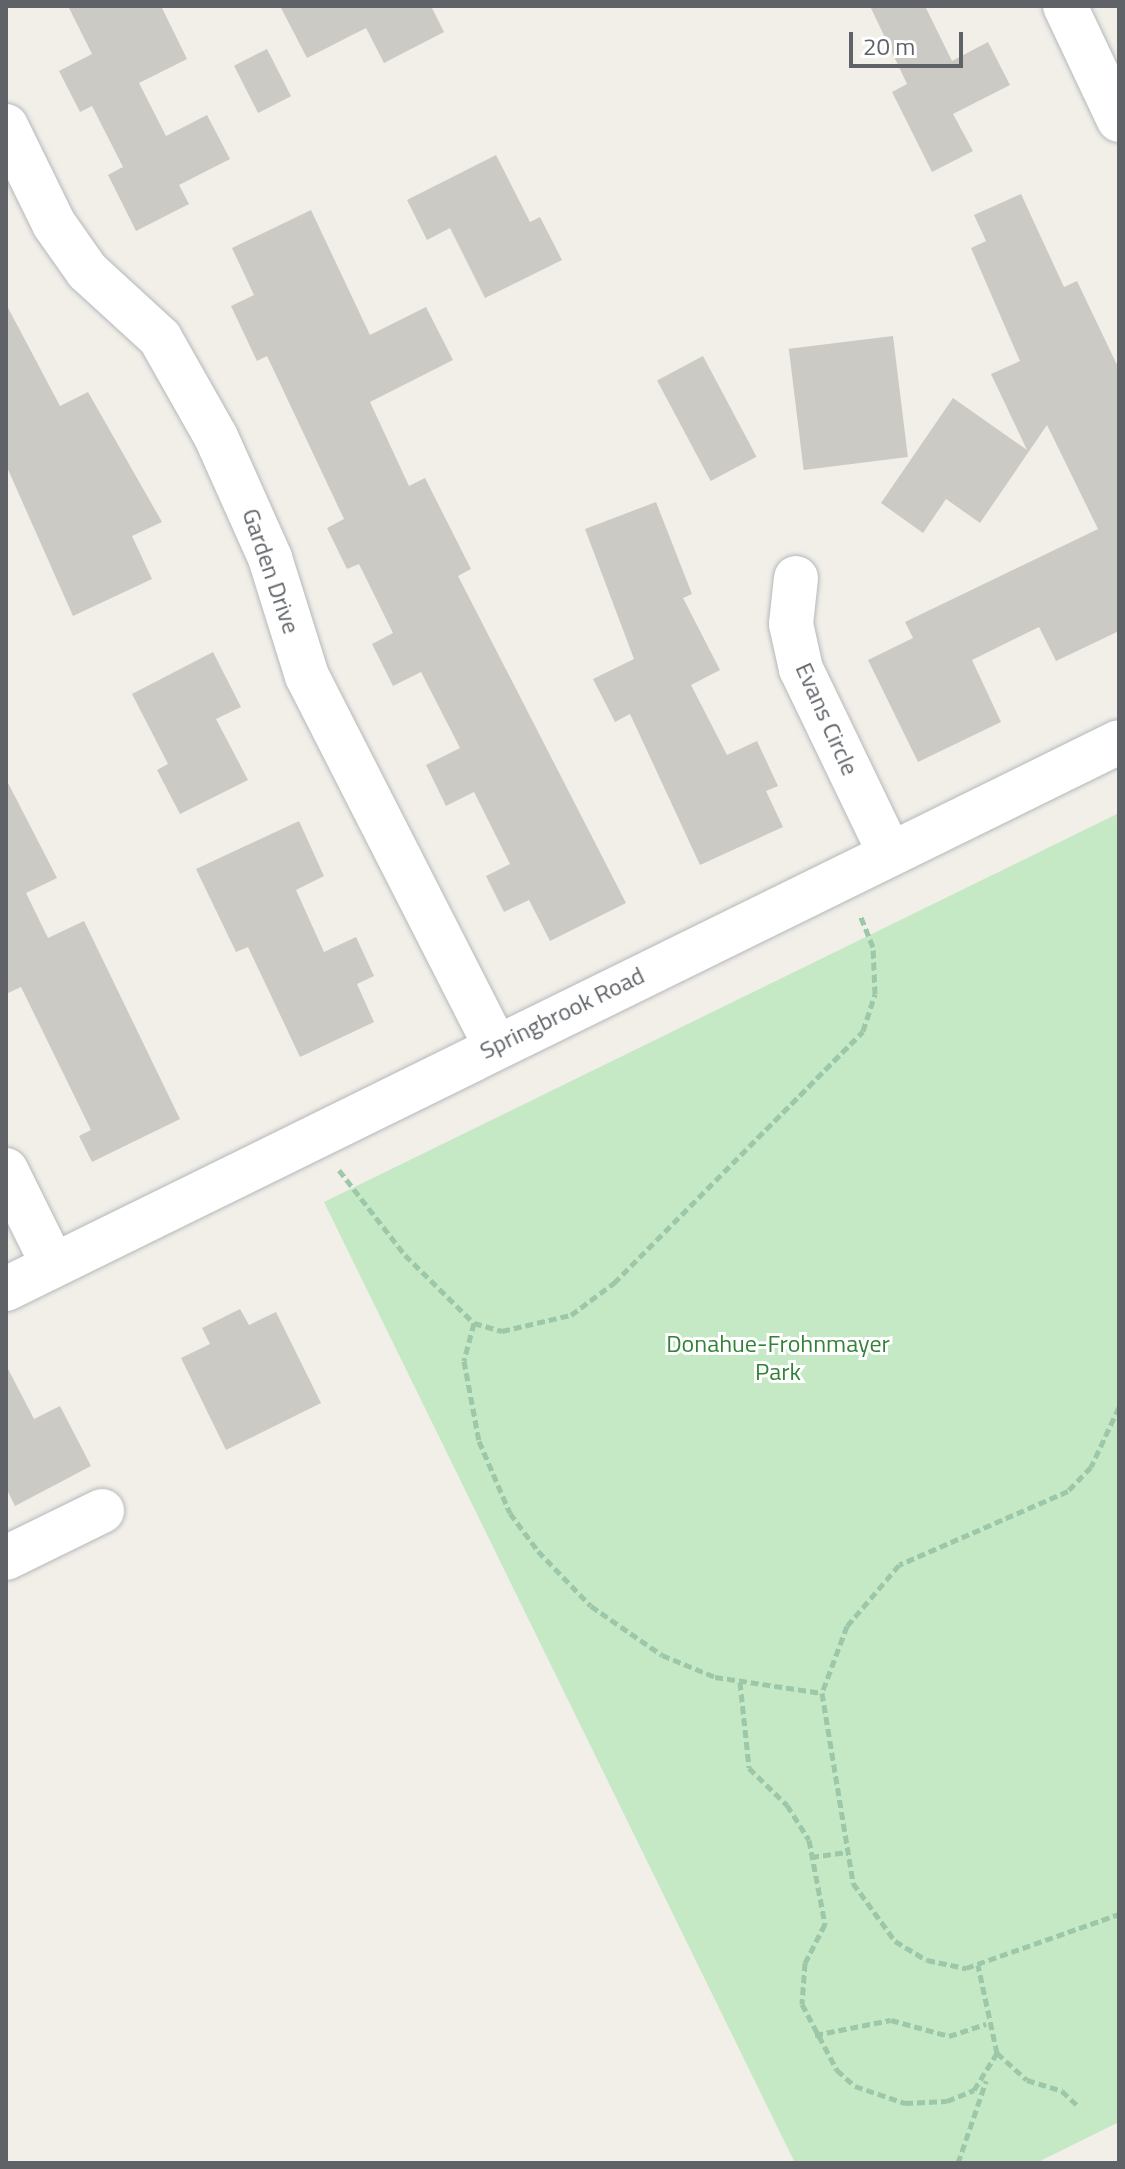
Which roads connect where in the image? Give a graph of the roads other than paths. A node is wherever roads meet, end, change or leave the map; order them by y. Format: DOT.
graph roads {
  1 [pos="1065,6"];
  2 [pos="1119,120"];
  3 [pos="6,126"];
  4 [pos="796,578"];
  5 [pos="1119,742"];
  6 [pos="890,854"];
  7 [pos="495,1045"];
  8 [pos="6,1170"];
  9 [pos="53,1265"];
  10 [pos="6,1289"];
  11 [pos="102,1511"];
  12 [pos="6,1558"];
  1 -- 2 [label="street"];
  3 -- 7 [label="street, Garden Drive"];
  4 -- 6 [label="street, Evans Circle"];
  5 -- 6 [label="street, Springbrook Road"];
  6 -- 7 [label="street, Springbrook Road"];
  7 -- 9 [label="street, Springbrook Road"];
  8 -- 9 [label="street"];
  9 -- 10 [label="street, Springbrook Road"];
  11 -- 12 [label="street"];
}
